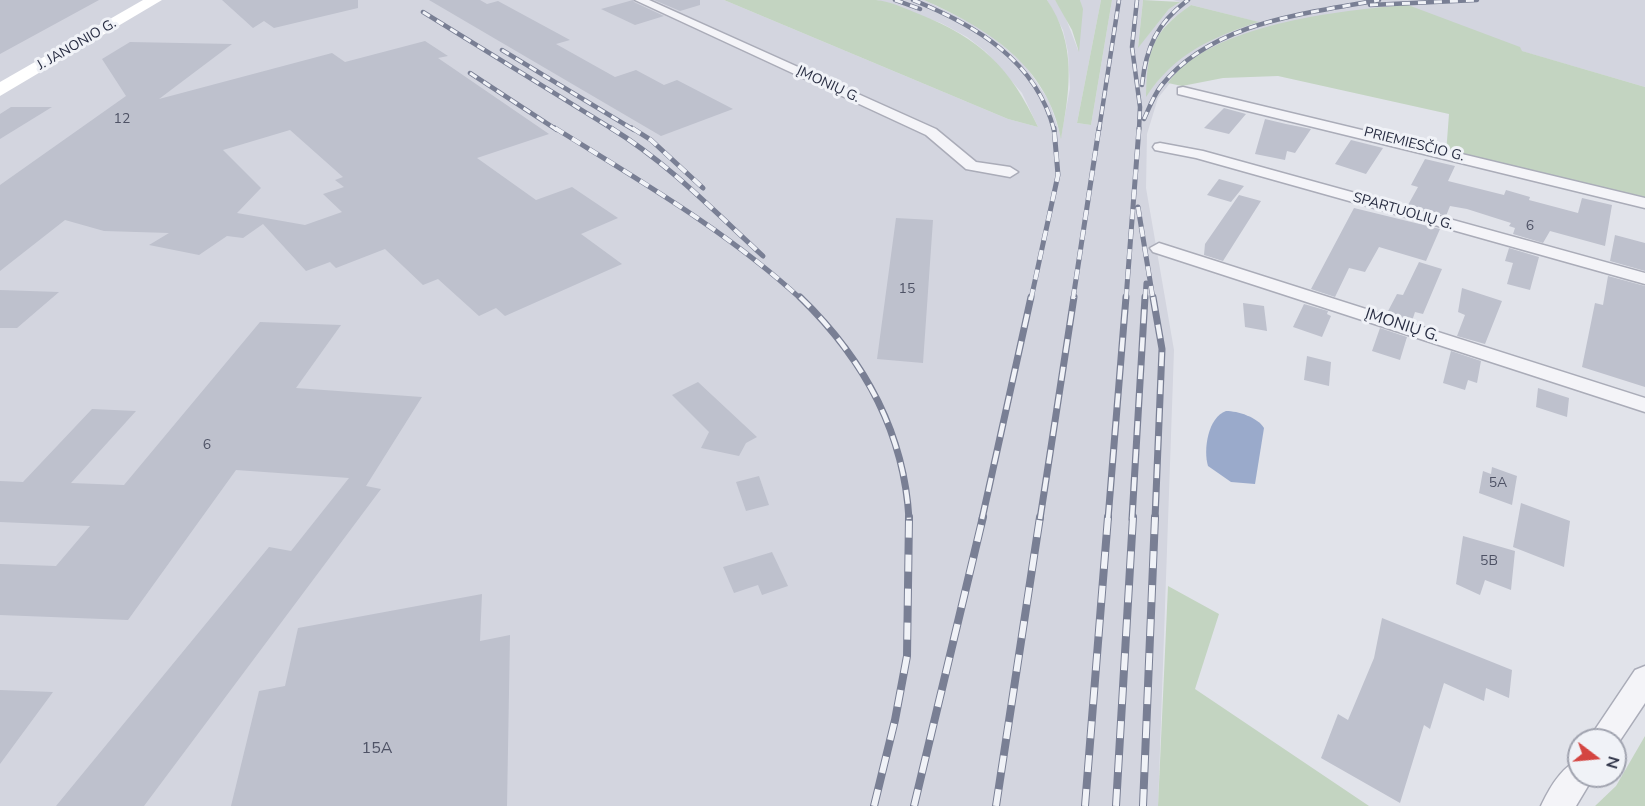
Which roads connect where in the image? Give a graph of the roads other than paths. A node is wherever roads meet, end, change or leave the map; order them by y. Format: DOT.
graph roads {
  1 [pos="154,0"];
  2 [pos="640,0"];
  3 [pos="0,90"];
  4 [pos="1183,91"];
  5 [pos="1160,147"];
  6 [pos="1010,172"];
  7 [pos="1645,203"];
  8 [pos="1159,248"];
  9 [pos="1645,279"];
  10 [pos="1645,405"];
  11 [pos="1645,679"];
  12 [pos="1611,728"];
  13 [pos="1570,788"];
  14 [pos="1557,806"];
  1 -- 3 [label="main road, J. JANONIO G."];
  2 -- 6 [label="street, ĮMONIŲ G."];
  4 -- 7 [label="street, PRIEMIESČIO G."];
  5 -- 9 [label="street, SPARTUOLIŲ G."];
  8 -- 10 [label="street, ĮMONIŲ G."];
  11 -- 12 [label="street"];
  13 -- 14 [label="street"];
}
